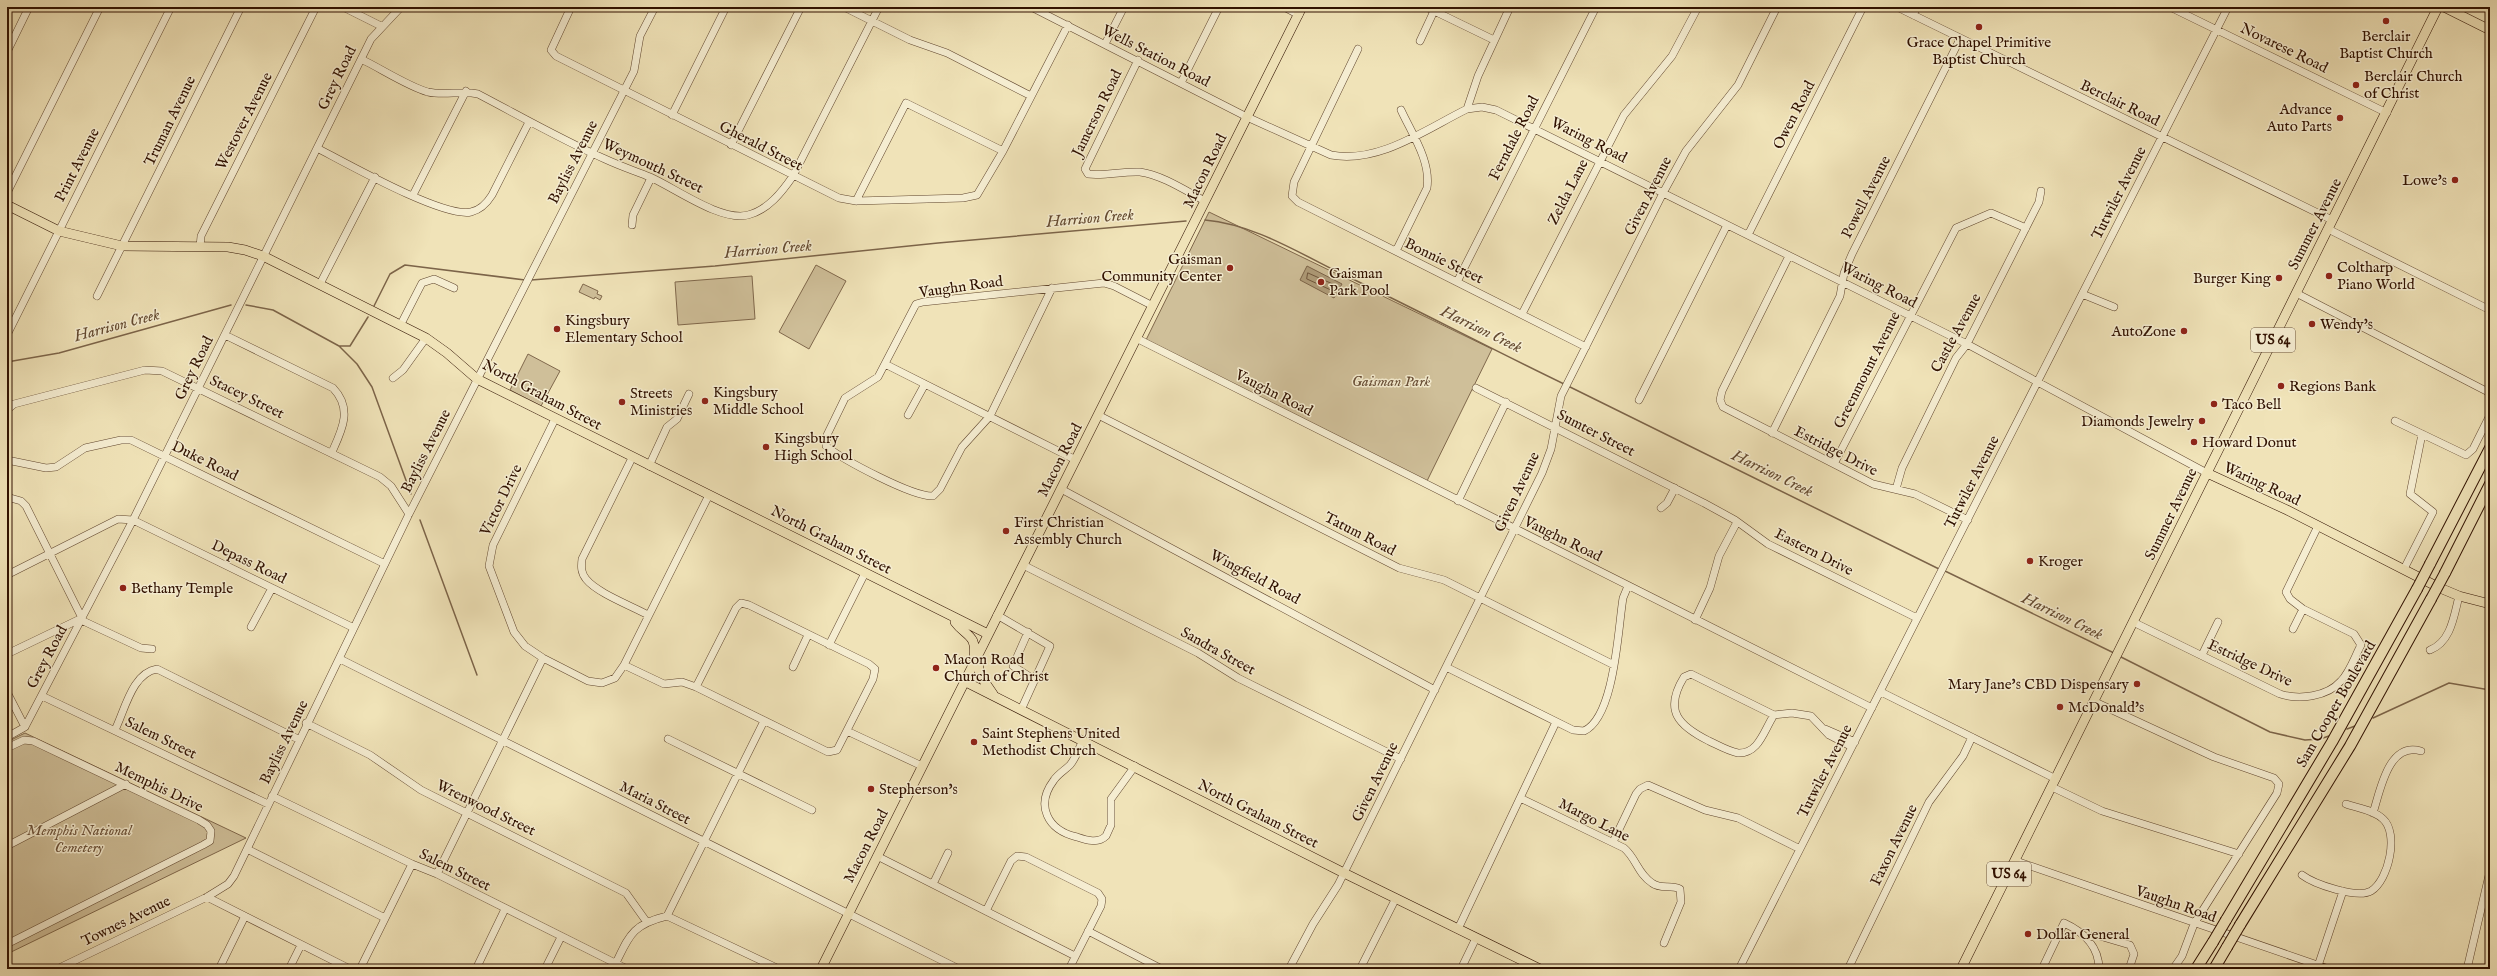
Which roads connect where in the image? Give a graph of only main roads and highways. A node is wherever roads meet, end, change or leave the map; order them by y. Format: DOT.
graph roads {
  1 [pos="2438,7"];
  2 [pos="2444,7"];
  3 [pos="1300,11"];
  4 [pos="2490,30"];
  5 [pos="7,205"];
  6 [pos="2490,448"];
  7 [pos="2207,473"];
  8 [pos="2490,484"];
  9 [pos="2490,604"];
  10 [pos="951,616"];
  11 [pos="988,634"];
  12 [pos="975,660"];
  13 [pos="964,681"];
  14 [pos="995,697"];
  15 [pos="821,969"];
  16 [pos="1540,969"];
  17 [pos="1961,969"];
  18 [pos="2196,969"];
  19 [pos="2214,969"];
  1 -- 7 [label="main road, Summer Avenue / US 64"];
  2 -- 4 [label="main road"];
  3 -- 11 [label="main road, Macon Road"];
  5 -- 10 [label="main road, North Graham Street"];
  6 -- 18 [label="highway, Sam Cooper Boulevard, bridge"];
  7 -- 9 [label="main road, Waring Road"];
  7 -- 17 [label="main road, Summer Avenue / US 64"];
  8 -- 19 [label="highway, bridge"];
  10 -- 11 [label="main road, North Graham Street"];
  10 -- 12 [label="main road"];
  11 -- 12 [label="main road, Macon Road"];
  12 -- 13 [label="main road, Macon Road"];
  12 -- 14 [label="main road"];
  13 -- 14 [label="main road, North Graham Street"];
  13 -- 15 [label="main road, Macon Road"];
  14 -- 16 [label="main road, North Graham Street"];
}
